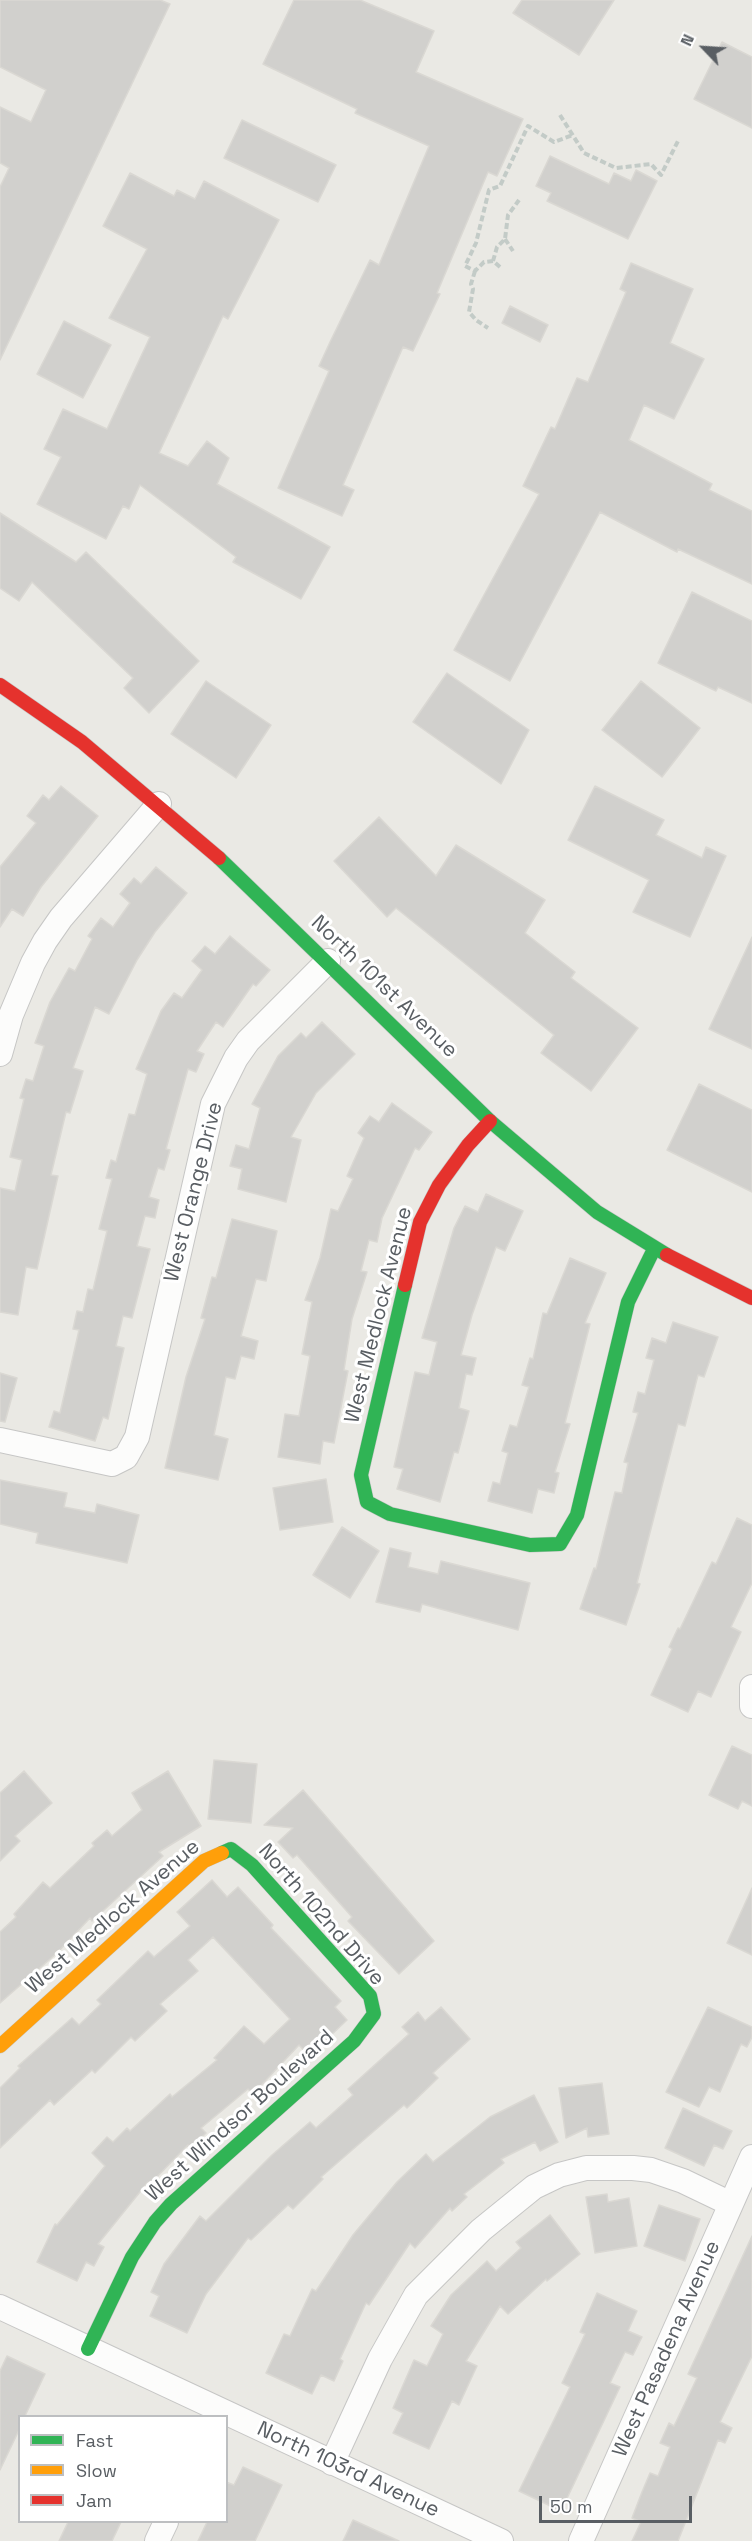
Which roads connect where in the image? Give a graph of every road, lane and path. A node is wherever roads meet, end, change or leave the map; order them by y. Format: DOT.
graph roads {
  1 [pos="560,115"];
  2 [pos="573,135"];
  3 [pos="678,141"];
  4 [pos="519,200"];
  5 [pos="505,239"];
  6 [pos="513,251"];
  7 [pos="493,261"];
  8 [pos="500,267"];
  9 [pos="475,271"];
  10 [pos="488,328"];
  11 [pos="0,685"];
  12 [pos="159,804"];
  13 [pos="328,961"];
  14 [pos="0,1054"];
  15 [pos="490,1121"];
  16 [pos="654,1249"];
  17 [pos="752,1298"];
  18 [pos="0,1440"];
  19 [pos="231,1849"];
  20 [pos="374,2014"];
  21 [pos="0,2046"];
  22 [pos="752,2157"];
  23 [pos="731,2204"];
  24 [pos="0,2307"];
  25 [pos="88,2349"];
  26 [pos="216,2413"];
  27 [pos="228,2418"];
  28 [pos="332,2463"];
  29 [pos="166,2523"];
  30 [pos="454,2531"];
  31 [pos="157,2541"];
  32 [pos="501,2541"];
  33 [pos="581,2541"];
  1 -- 2 [label="path"];
  2 -- 3 [label="path"];
  2 -- 9 [label="path"];
  4 -- 5 [label="path"];
  5 -- 6 [label="path"];
  5 -- 7 [label="path"];
  7 -- 8 [label="path"];
  7 -- 9 [label="path"];
  9 -- 10 [label="path"];
  11 -- 12 [label="street, North 101st Avenue"];
  12 -- 13 [label="street, North 101st Avenue"];
  12 -- 14 [label="street"];
  13 -- 15 [label="street, North 101st Avenue"];
  13 -- 18 [label="street, West Orange Drive"];
  15 -- 16 [label="street, North 101st Avenue"];
  15 -- 16 [label="street, West Medlock Avenue"];
  16 -- 17 [label="street, North 101st Avenue"];
  19 -- 20 [label="street, North 102nd Drive"];
  19 -- 21 [label="street, West Medlock Avenue"];
  20 -- 25 [label="street, West Windsor Boulevard"];
  22 -- 23 [label="street, West Pasadena Avenue"];
  23 -- 28 [label="street"];
  23 -- 33 [label="street, West Pasadena Avenue"];
  24 -- 25 [label="street, North 103rd Avenue"];
  25 -- 26 [label="street, North 103rd Avenue"];
  27 -- 28 [label="street, North 103rd Avenue"];
  28 -- 30 [label="street, North 103rd Avenue"];
  29 -- 31 [label="street"];
  30 -- 32 [label="street, North 103rd Avenue"];
}
